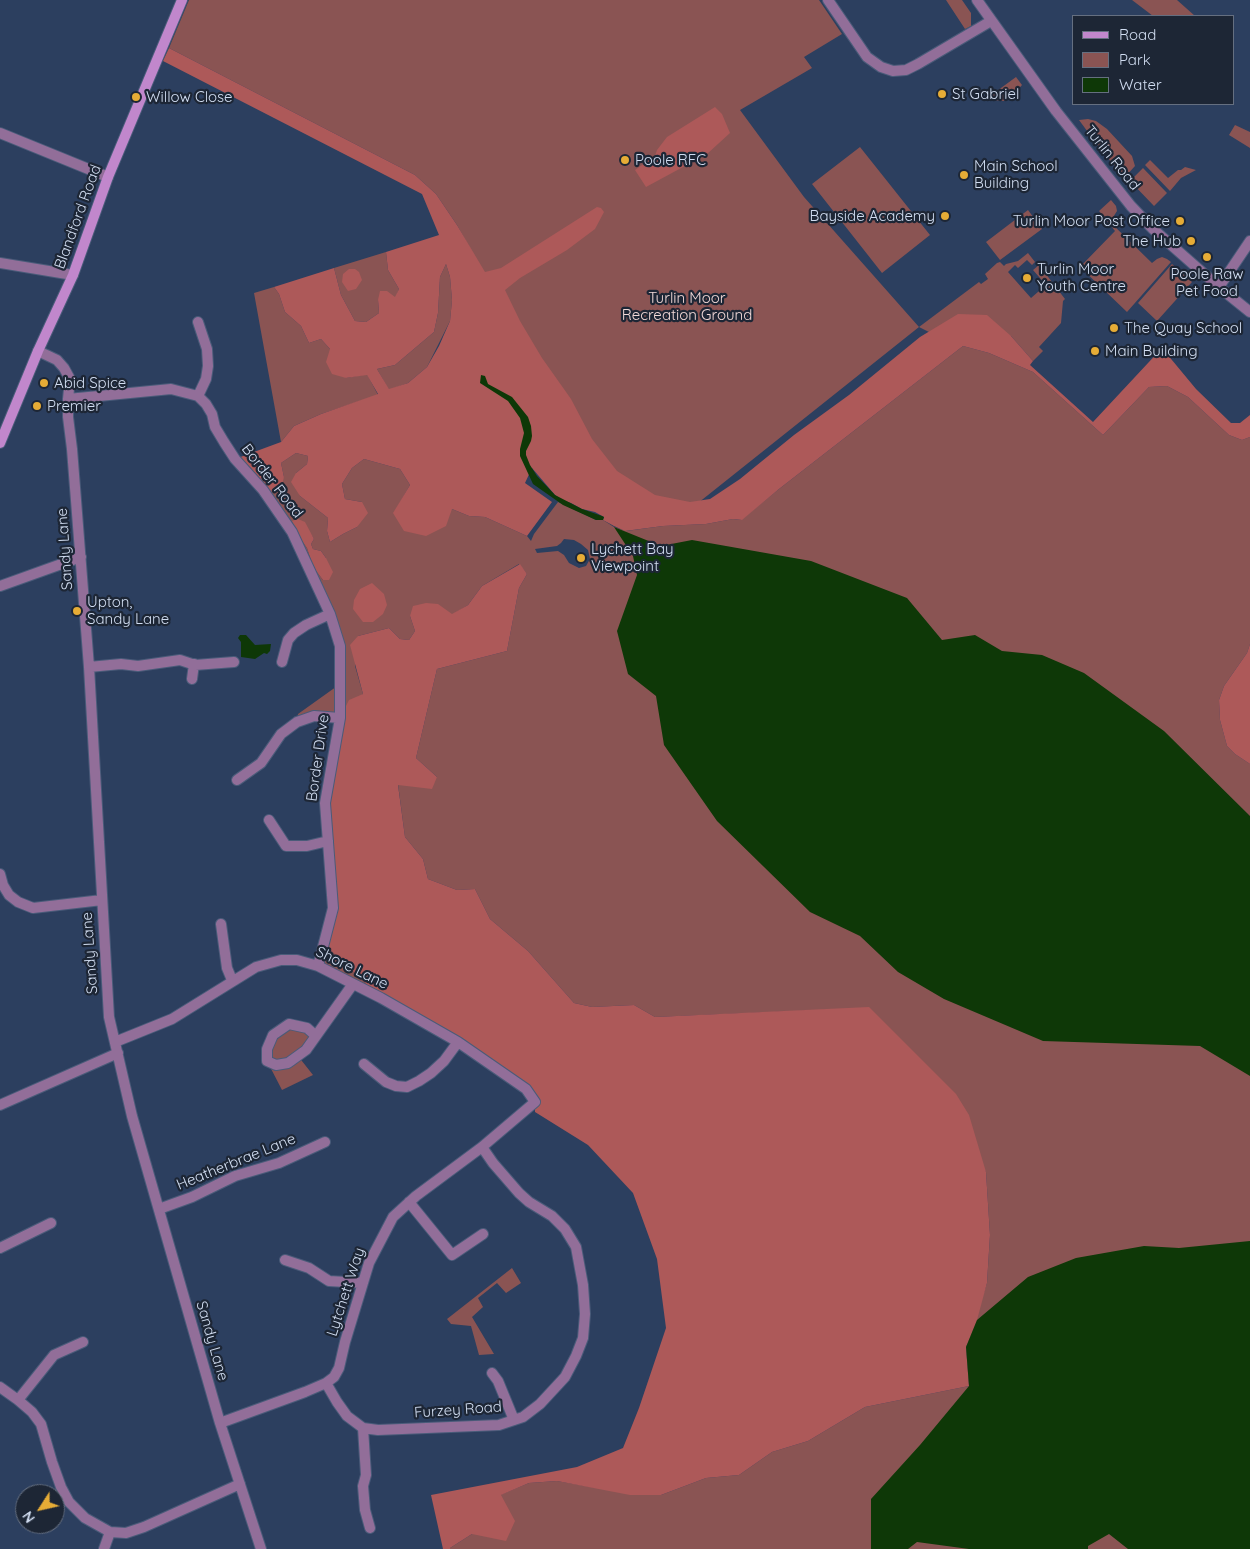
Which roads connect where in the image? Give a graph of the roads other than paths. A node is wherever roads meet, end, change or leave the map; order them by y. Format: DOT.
graph roads {
  1 [pos="182,0"];
  2 [pos="828,0"];
  3 [pos="977,0"];
  4 [pos="991,21"];
  5 [pos="0,133"];
  6 [pos="108,176"];
  7 [pos="1250,241"];
  8 [pos="0,263"];
  9 [pos="73,275"];
  10 [pos="1219,287"];
  11 [pos="1250,312"];
  12 [pos="198,322"];
  13 [pos="38,351"];
  14 [pos="198,396"];
  15 [pos="68,399"];
  16 [pos="0,443"];
  17 [pos="81,557"];
  18 [pos="0,586"];
  19 [pos="330,614"];
  20 [pos="234,662"];
  21 [pos="282,662"];
  22 [pos="194,664"];
  23 [pos="89,667"];
  24 [pos="192,679"];
  25 [pos="340,718"];
  26 [pos="237,780"];
  27 [pos="269,820"];
  28 [pos="328,841"];
  29 [pos="0,874"];
  30 [pos="102,900"];
  31 [pos="221,924"];
  32 [pos="318,966"];
  33 [pos="232,980"];
  34 [pos="353,984"];
  35 [pos="316,1036"];
  36 [pos="115,1042"];
  37 [pos="458,1042"];
  38 [pos="118,1053"];
  39 [pos="364,1064"];
  40 [pos="535,1102"];
  41 [pos="0,1105"];
  42 [pos="325,1142"];
  43 [pos="482,1146"];
  44 [pos="409,1202"];
  45 [pos="159,1209"];
  46 [pos="51,1223"];
  47 [pos="483,1234"];
  48 [pos="0,1248"];
  49 [pos="286,1260"];
  50 [pos="363,1283"];
  51 [pos="83,1342"];
  52 [pos="492,1373"];
  53 [pos="326,1383"];
  54 [pos="0,1387"];
  55 [pos="18,1400"];
  56 [pos="514,1420"];
  57 [pos="220,1423"];
  58 [pos="363,1428"];
  59 [pos="240,1484"];
  60 [pos="370,1528"];
  61 [pos="110,1532"];
  62 [pos="104,1549"];
  63 [pos="261,1549"];
  1 -- 6 [label="main road, Blandford Road"];
  2 -- 4 [label="street"];
  3 -- 4 [label="street, Turlin Road"];
  4 -- 10 [label="street, Turlin Road"];
  5 -- 6 [label="street"];
  6 -- 9 [label="main road, Blandford Road"];
  7 -- 10 [label="street"];
  8 -- 9 [label="street"];
  9 -- 13 [label="main road, Blandford Road"];
  10 -- 11 [label="street, Turlin Road"];
  12 -- 14 [label="street"];
  13 -- 15 [label="street, Sandy Lane"];
  13 -- 16 [label="main road, Blandford Road"];
  14 -- 15 [label="street"];
  14 -- 19 [label="street, Border Road"];
  15 -- 17 [label="street, Sandy Lane"];
  17 -- 18 [label="street"];
  17 -- 23 [label="street, Sandy Lane"];
  19 -- 21 [label="street"];
  19 -- 25 [label="street, Border Drive"];
  20 -- 22 [label="street"];
  22 -- 23 [label="street"];
  22 -- 24 [label="street"];
  23 -- 30 [label="street, Sandy Lane"];
  25 -- 26 [label="street"];
  25 -- 28 [label="street, Border Drive"];
  27 -- 28 [label="street"];
  28 -- 32 [label="street, Border Drive"];
  29 -- 30 [label="street"];
  30 -- 36 [label="street, Sandy Lane"];
  31 -- 33 [label="street"];
  32 -- 33 [label="street, Shore Lane"];
  32 -- 34 [label="street, Shore Lane"];
  33 -- 36 [label="street, Shore Lane"];
  34 -- 35 [label="street"];
  34 -- 37 [label="street, Shore Lane"];
  35 -- 35 [label="street"];
  36 -- 38 [label="street, Sandy Lane"];
  37 -- 39 [label="street"];
  37 -- 40 [label="street, Shore Lane"];
  38 -- 41 [label="street"];
  38 -- 45 [label="street, Sandy Lane"];
  40 -- 43 [label="street, Lytchett Way"];
  42 -- 45 [label="street, Heatherbrae Lane"];
  43 -- 44 [label="street, Lytchett Way"];
  43 -- 56 [label="street, Furzey Road"];
  44 -- 47 [label="street"];
  44 -- 50 [label="street, Lytchett Way"];
  45 -- 57 [label="street, Sandy Lane"];
  46 -- 48 [label="street"];
  49 -- 50 [label="street"];
  50 -- 53 [label="street, Lytchett Way"];
  51 -- 55 [label="street"];
  52 -- 56 [label="street"];
  53 -- 57 [label="street"];
  53 -- 58 [label="street"];
  54 -- 55 [label="street"];
  55 -- 61 [label="street"];
  56 -- 58 [label="street, Furzey Road"];
  57 -- 59 [label="street, Sandy Lane"];
  58 -- 60 [label="street"];
  59 -- 61 [label="street"];
  59 -- 63 [label="street, Sandy Lane"];
  61 -- 62 [label="street"];
}
